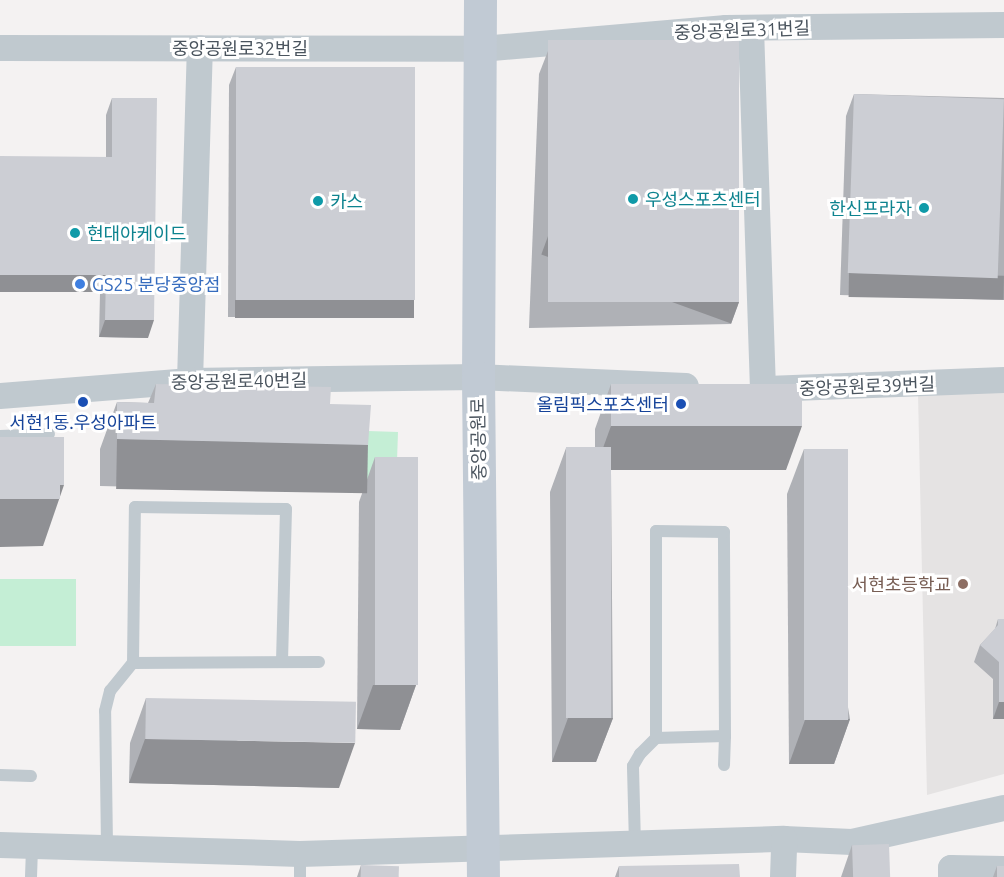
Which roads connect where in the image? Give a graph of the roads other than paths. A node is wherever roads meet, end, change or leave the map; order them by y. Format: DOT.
graph roads {
  1 [pos="480,0"];
  2 [pos="1004,25"];
  3 [pos="751,28"];
  4 [pos="0,48"];
  5 [pos="200,48"];
  6 [pos="481,49"];
  7 [pos="478,377"];
  8 [pos="1004,380"];
  9 [pos="190,381"];
  10 [pos="740,388"];
  11 [pos="0,396"];
  12 [pos="49,434"];
  13 [pos="0,436"];
  14 [pos="282,662"];
  15 [pos="319,662"];
  16 [pos="133,663"];
  17 [pos="725,736"];
  18 [pos="657,738"];
  19 [pos="724,765"];
  20 [pos="0,775"];
  21 [pos="32,776"];
  22 [pos="1004,808"];
  23 [pos="784,839"];
  24 [pos="635,844"];
  25 [pos="0,845"];
  26 [pos="32,845"];
  27 [pos="107,846"];
  28 [pos="483,862"];
  29 [pos="300,865"];
  30 [pos="1004,868"];
  31 [pos="31,877"];
  32 [pos="783,877"];
  33 [pos="951,877"];
  1 -- 6 [label="street, 중앙공원로"];
  2 -- 3 [label="street, 중앙공원로31번길"];
  3 -- 6 [label="street, 중앙공원로31번길"];
  3 -- 10 [label="street"];
  4 -- 5 [label="street, 중앙공원로32번길"];
  5 -- 6 [label="street, 중앙공원로32번길"];
  5 -- 9 [label="street"];
  6 -- 7 [label="street, 중앙공원로"];
  7 -- 9 [label="street, 중앙공원로40번길"];
  7 -- 10 [label="street, 중앙공원로39번길"];
  7 -- 28 [label="street, 중앙공원로"];
  8 -- 10 [label="street, 중앙공원로39번길"];
  9 -- 11 [label="street, 중앙공원로40번길"];
  12 -- 13 [label="lane"];
  14 -- 15 [label="lane"];
  14 -- 16 [label="lane"];
  14 -- 16 [label="lane"];
  16 -- 27 [label="lane"];
  17 -- 18 [label="lane"];
  17 -- 18 [label="lane"];
  17 -- 19 [label="lane"];
  18 -- 24 [label="lane"];
  20 -- 21 [label="lane"];
  22 -- 23 [label="street"];
  23 -- 24 [label="street"];
  23 -- 32 [label="street"];
  24 -- 28 [label="street"];
  25 -- 26 [label="street"];
  26 -- 27 [label="street"];
  26 -- 31 [label="lane"];
  27 -- 29 [label="street"];
  28 -- 29 [label="street"];
  30 -- 33 [label="street"];
}
